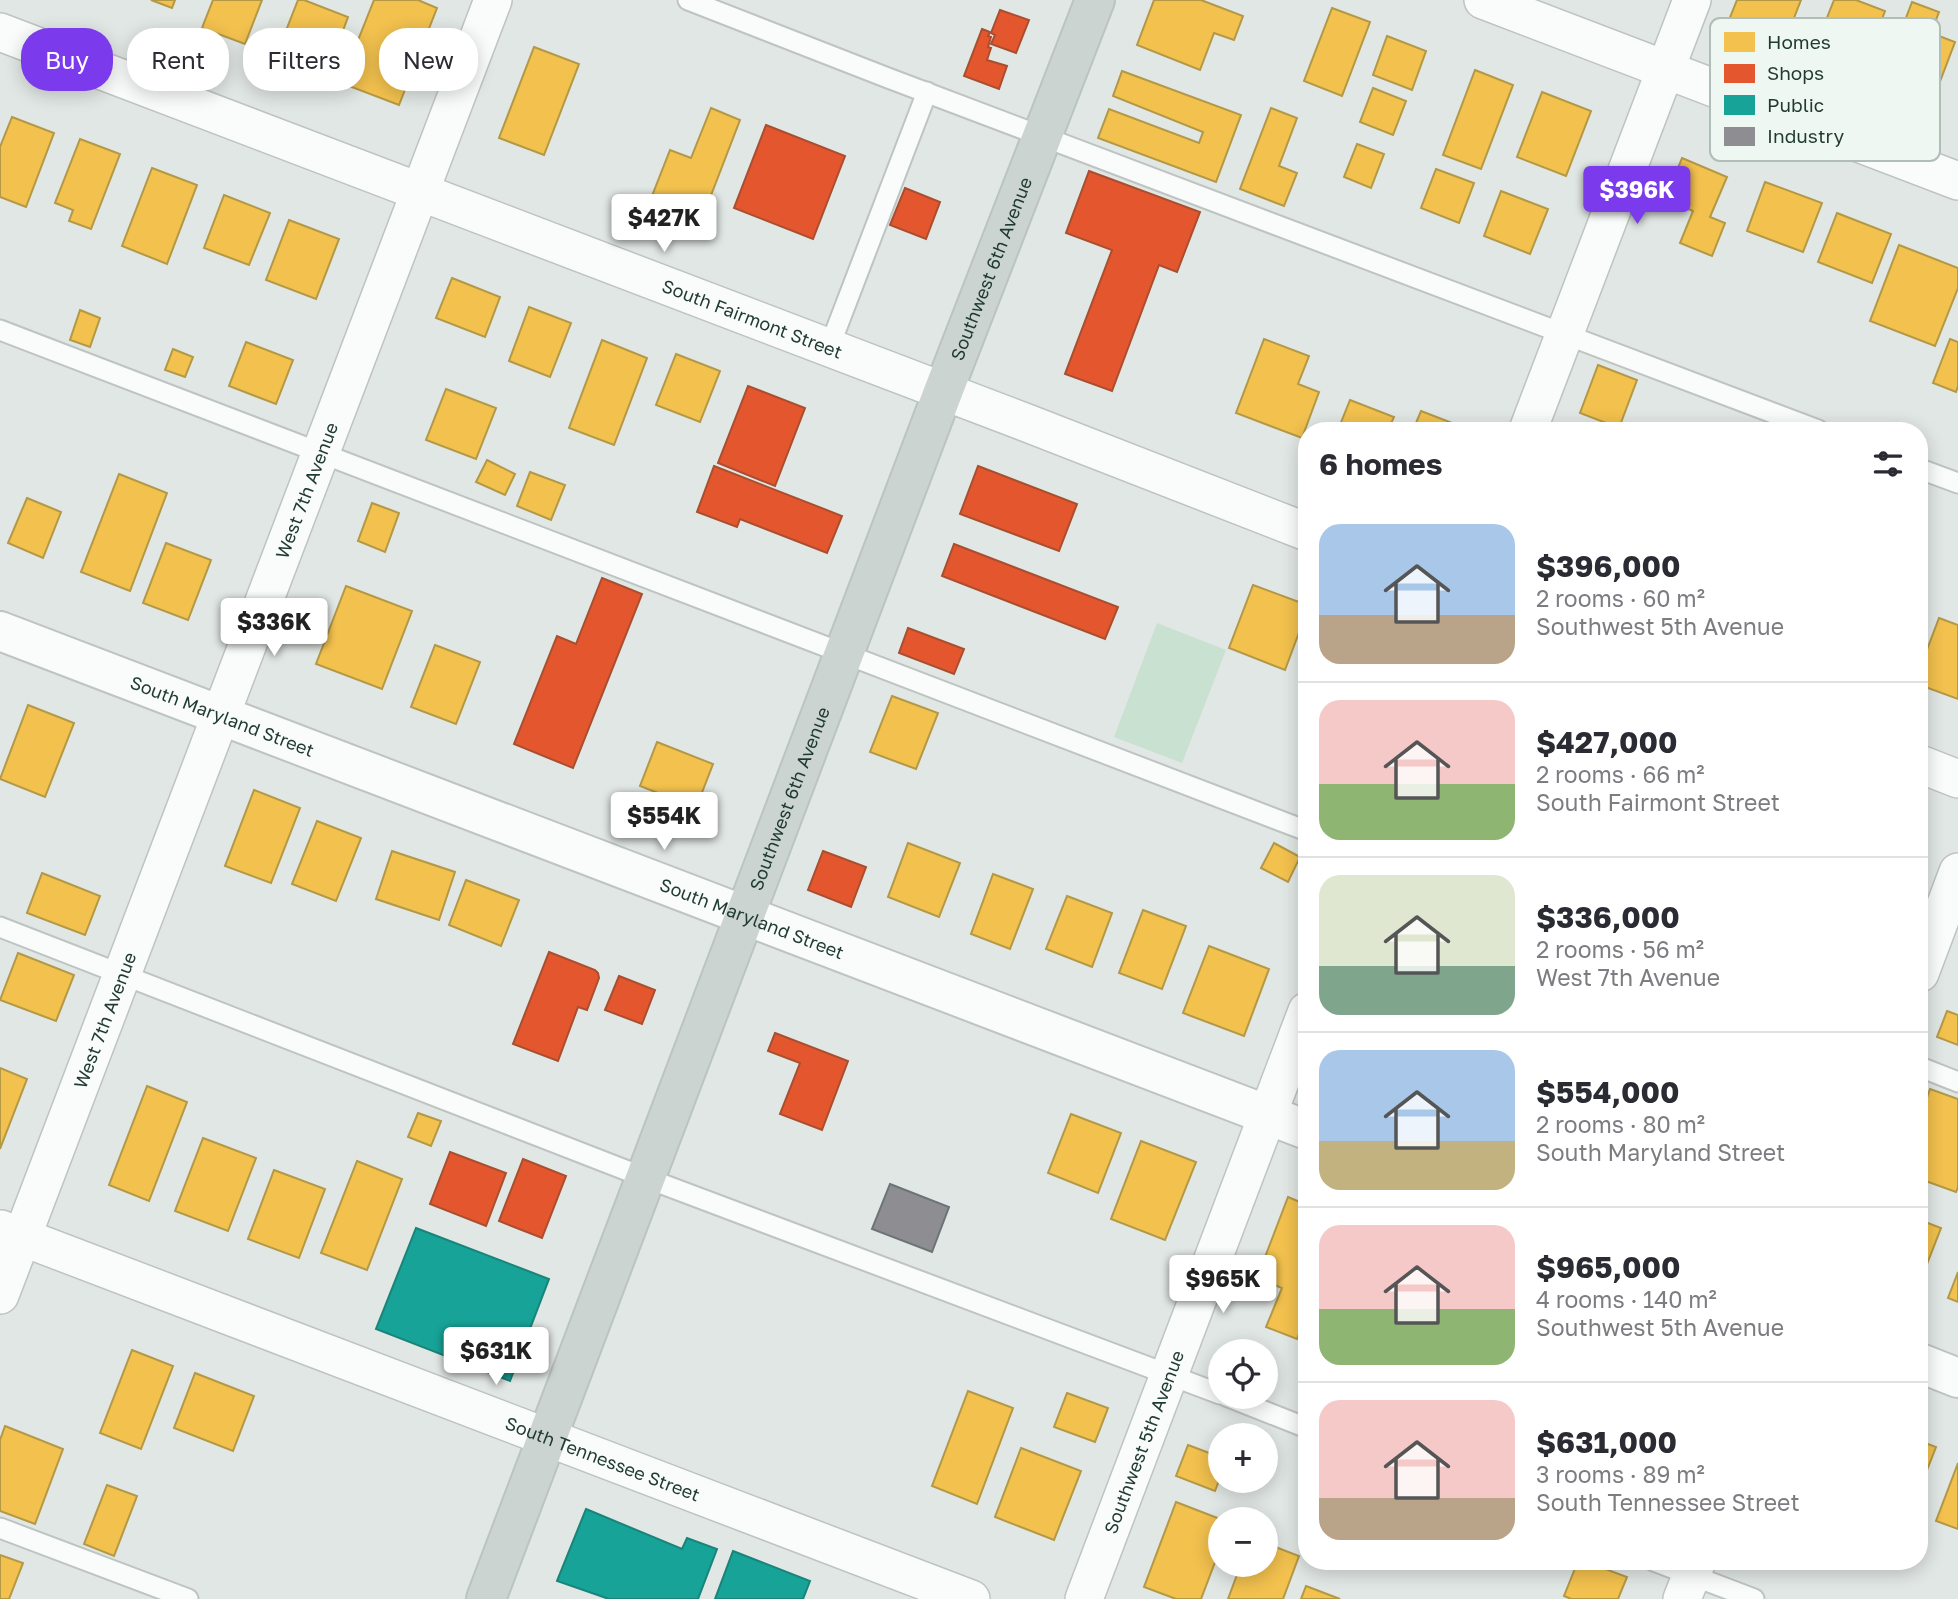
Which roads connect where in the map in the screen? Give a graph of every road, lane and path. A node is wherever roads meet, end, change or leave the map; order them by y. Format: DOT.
graph roads {
  1 [pos="493,0"];
  2 [pos="688,0"];
  3 [pos="1095,0"];
  4 [pos="1483,0"];
  5 [pos="1692,0"];
  6 [pos="0,32"];
  7 [pos="1665,70"];
  8 [pos="1710,87"];
  9 [pos="927,92"];
  10 [pos="1043,136"];
  11 [pos="1905,161"];
  12 [pos="1958,181"];
  13 [pos="420,192"];
  14 [pos="0,330"];
  15 [pos="1565,334"];
  16 [pos="829,348"];
  17 [pos="943,392"];
  18 [pos="1531,422"];
  19 [pos="1797,422"];
  20 [pos="320,453"];
  21 [pos="1928,472"];
  22 [pos="1958,484"];
  23 [pos="1298,529"];
  24 [pos="0,631"];
  25 [pos="845,653"];
  26 [pos="221,715"];
  27 [pos="1928,767"];
  28 [pos="1958,779"];
  29 [pos="1298,828"];
  30 [pos="1958,872"];
  31 [pos="746,915"];
  32 [pos="0,927"];
  33 [pos="1928,952"];
  34 [pos="121,974"];
  35 [pos="1298,1035"];
  36 [pos="1928,1070"];
  37 [pos="1958,1082"];
  38 [pos="1268,1115"];
  39 [pos="1298,1127"];
  40 [pos="646,1178"];
  41 [pos="11,1233"];
  42 [pos="0,1295"];
  43 [pos="1928,1366"];
  44 [pos="1169,1375"];
  45 [pos="1958,1378"];
  46 [pos="1208,1390"];
  47 [pos="1259,1409"];
  48 [pos="1298,1424"];
  49 [pos="548,1437"];
  50 [pos="0,1528"];
  51 [pos="1673,1570"];
  52 [pos="1690,1578"];
  53 [pos="188,1599"];
  54 [pos="486,1599"];
  55 [pos="971,1599"];
  56 [pos="1084,1599"];
  57 [pos="1754,1599"];
  1 -- 13 [label="street, West 7th Avenue"];
  2 -- 9 [label="lane"];
  3 -- 10 [label="main road, Southwest 6th Avenue"];
  4 -- 7 [label="street"];
  5 -- 7 [label="street"];
  6 -- 13 [label="street, South Fairmont Street"];
  7 -- 8 [label="street"];
  7 -- 15 [label="street"];
  9 -- 10 [label="lane"];
  9 -- 16 [label="lane"];
  10 -- 15 [label="lane"];
  10 -- 17 [label="main road, Southwest 6th Avenue"];
  11 -- 12 [label="street"];
  13 -- 16 [label="street, South Fairmont Street"];
  13 -- 20 [label="street, West 7th Avenue"];
  14 -- 20 [label="lane"];
  15 -- 18 [label="street"];
  15 -- 19 [label="lane"];
  16 -- 17 [label="street, South Fairmont Street"];
  17 -- 23 [label="street, South Fairmont Street"];
  17 -- 25 [label="main road, Southwest 6th Avenue"];
  20 -- 25 [label="lane"];
  20 -- 26 [label="street, West 7th Avenue"];
  21 -- 22 [label="lane"];
  24 -- 26 [label="street, South Maryland Street"];
  25 -- 29 [label="lane"];
  25 -- 31 [label="main road, Southwest 6th Avenue"];
  26 -- 31 [label="street, South Maryland Street"];
  26 -- 34 [label="street, West 7th Avenue"];
  27 -- 28 [label="street"];
  30 -- 33 [label="street"];
  31 -- 38 [label="street, South Maryland Street"];
  31 -- 40 [label="main road, Southwest 6th Avenue"];
  32 -- 34 [label="lane"];
  34 -- 40 [label="lane"];
  34 -- 41 [label="street, West 7th Avenue"];
  35 -- 38 [label="street, Southwest 5th Avenue"];
  36 -- 37 [label="lane"];
  38 -- 39 [label="street, South Maryland Street"];
  38 -- 44 [label="street, Southwest 5th Avenue"];
  40 -- 44 [label="lane"];
  40 -- 49 [label="main road, Southwest 6th Avenue"];
  41 -- 42 [label="street, West 7th Avenue"];
  41 -- 49 [label="street, South Tennessee Street"];
  43 -- 45 [label="street"];
  44 -- 46 [label="lane"];
  44 -- 56 [label="street, Southwest 5th Avenue"];
  47 -- 48 [label="lane"];
  49 -- 54 [label="main road, Southwest 6th Avenue"];
  49 -- 55 [label="street, South Tennessee Street"];
  50 -- 53 [label="lane"];
  51 -- 52 [label="lane"];
  52 -- 57 [label="lane"];
}
